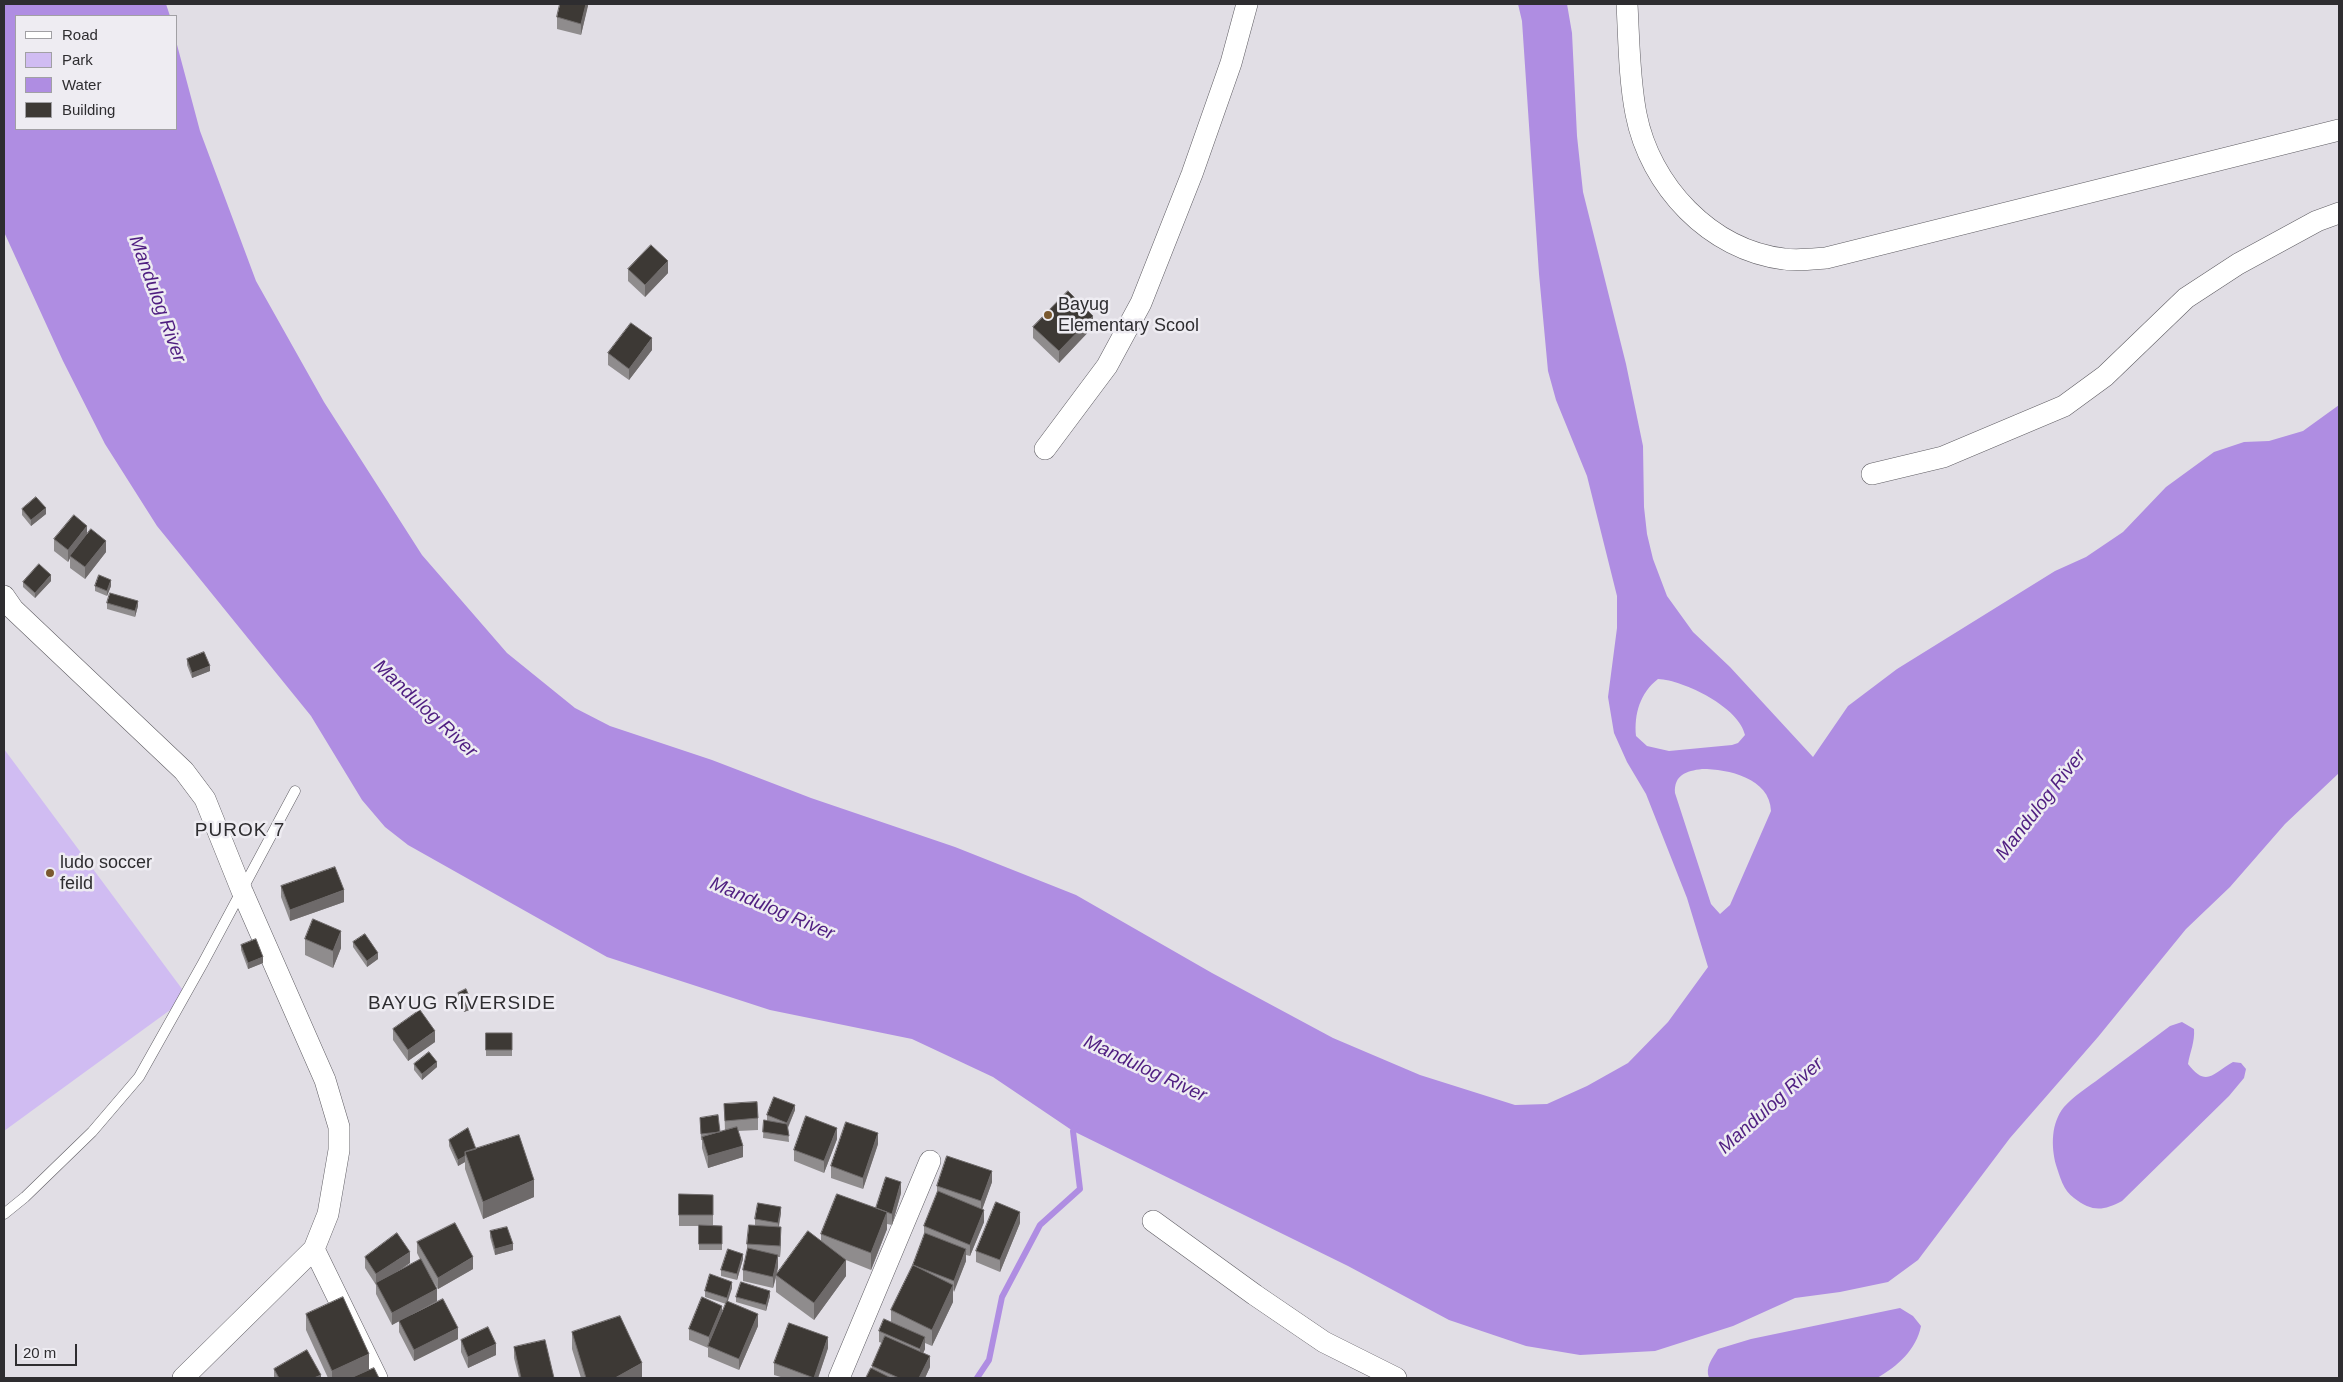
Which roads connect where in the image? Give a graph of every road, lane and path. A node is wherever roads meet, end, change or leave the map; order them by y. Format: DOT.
graph roads {
  1 [pos="1247,4"];
  2 [pos="1627,4"];
  3 [pos="2339,130"];
  4 [pos="2339,213"];
  5 [pos="1045,449"];
  6 [pos="1872,474"];
  7 [pos="4,596"];
  8 [pos="295,791"];
  9 [pos="242,891"];
  10 [pos="930,1161"];
  11 [pos="4,1214"];
  12 [pos="1153,1221"];
  13 [pos="314,1249"];
  14 [pos="183,1378"];
  15 [pos="377,1378"];
  16 [pos="839,1378"];
  17 [pos="1396,1378"];
  1 -- 5 [label="street"];
  2 -- 3 [label="street"];
  4 -- 6 [label="street"];
  7 -- 9 [label="street"];
  8 -- 9 [label="lane"];
  9 -- 11 [label="lane"];
  9 -- 13 [label="street"];
  10 -- 16 [label="street"];
  12 -- 17 [label="street"];
  13 -- 14 [label="street"];
  13 -- 15 [label="street"];
}
